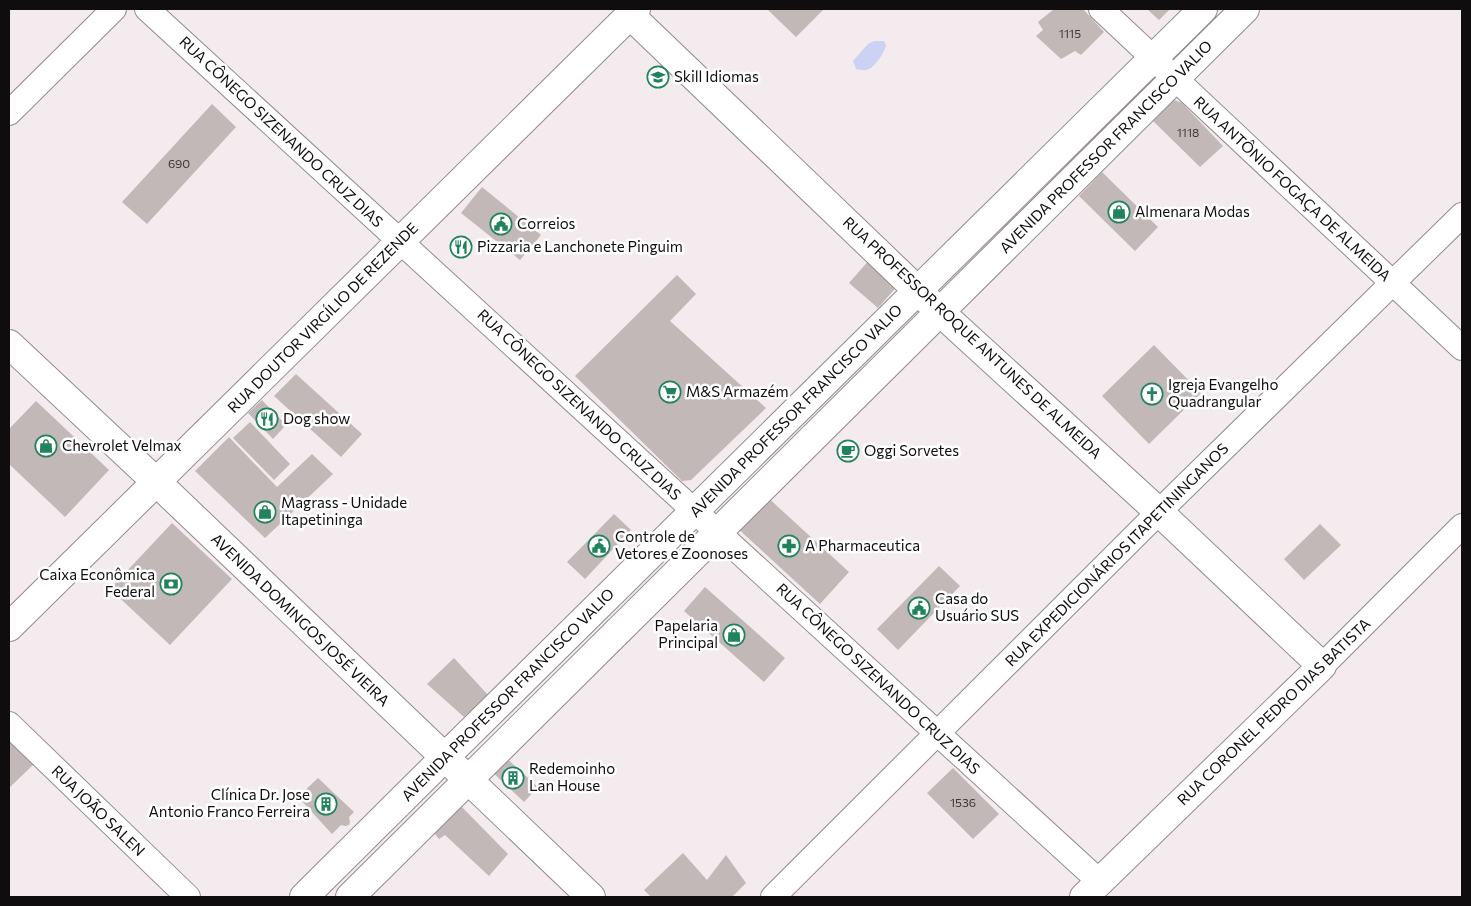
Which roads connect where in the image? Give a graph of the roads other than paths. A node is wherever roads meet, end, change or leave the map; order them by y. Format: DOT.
graph roads {
  1 [pos="114,9"];
  2 [pos="148,9"];
  3 [pos="1101,9"];
  4 [pos="1203,9"];
  5 [pos="1245,9"];
  6 [pos="630,11"];
  7 [pos="1153,58"];
  8 [pos="1175,78"];
  9 [pos="9,114"];
  10 [pos="1462,215"];
  11 [pos="400,242"];
  12 [pos="1392,284"];
  13 [pos="918,290"];
  14 [pos="940,312"];
  15 [pos="9,344"];
  16 [pos="1462,348"];
  17 [pos="156,482"];
  18 [pos="694,511"];
  19 [pos="1159,512"];
  20 [pos="1462,526"];
  21 [pos="718,532"];
  22 [pos="9,628"];
  23 [pos="1322,666"];
  24 [pos="9,724"];
  25 [pos="938,734"];
  26 [pos="444,758"];
  27 [pos="468,780"];
  28 [pos="1092,890"];
  29 [pos="188,897"];
  30 [pos="304,897"];
  31 [pos="350,897"];
  32 [pos="591,897"];
  33 [pos="774,897"];
  1 -- 9 [label="street"];
  2 -- 11 [label="street, RUA CÔNEGO SIZENANDO CRUZ DIAS"];
  3 -- 7 [label="street, RUA ANTÔNIO FOGAÇA DE ALMEIDA"];
  4 -- 7 [label="main road, AVENIDA PROFESSOR FRANCISCO VALIO"];
  5 -- 8 [label="main road, AVENIDA PROFESSOR FRANCISCO VALIO"];
  6 -- 11 [label="main road, RUA DOUTOR VIRGÍLIO DE REZENDE"];
  6 -- 13 [label="main road, RUA PROFESSOR ROQUE ANTUNES DE ALMEIDA"];
  7 -- 8 [label="street, RUA ANTÔNIO FOGAÇA DE ALMEIDA"];
  7 -- 13 [label="main road, AVENIDA PROFESSOR FRANCISCO VALIO"];
  8 -- 12 [label="street, RUA ANTÔNIO FOGAÇA DE ALMEIDA"];
  8 -- 14 [label="main road, AVENIDA PROFESSOR FRANCISCO VALIO"];
  10 -- 12 [label="street, RUA EXPEDICIONÁRIOS ITAPETININGANOS"];
  11 -- 17 [label="main road, RUA DOUTOR VIRGÍLIO DE REZENDE"];
  11 -- 18 [label="street, RUA CÔNEGO SIZENANDO CRUZ DIAS"];
  12 -- 16 [label="street, RUA ANTÔNIO FOGAÇA DE ALMEIDA"];
  12 -- 19 [label="street, RUA EXPEDICIONÁRIOS ITAPETININGANOS"];
  13 -- 14 [label="main road, RUA PROFESSOR ROQUE ANTUNES DE ALMEIDA"];
  13 -- 18 [label="main road, AVENIDA PROFESSOR FRANCISCO VALIO"];
  14 -- 19 [label="main road, RUA PROFESSOR ROQUE ANTUNES DE ALMEIDA"];
  14 -- 21 [label="main road, AVENIDA PROFESSOR FRANCISCO VALIO"];
  15 -- 17 [label="main road, AVENIDA DOMINGOS JOSÉ VIEIRA"];
  17 -- 22 [label="main road, RUA DOUTOR VIRGÍLIO DE REZENDE"];
  17 -- 26 [label="main road, AVENIDA DOMINGOS JOSÉ VIEIRA"];
  18 -- 21 [label="street, RUA CÔNEGO SIZENANDO CRUZ DIAS"];
  18 -- 26 [label="main road, AVENIDA PROFESSOR FRANCISCO VALIO"];
  19 -- 23 [label="main road, RUA PROFESSOR ROQUE ANTUNES DE ALMEIDA"];
  19 -- 25 [label="street, RUA EXPEDICIONÁRIOS ITAPETININGANOS"];
  20 -- 23 [label="street, RUA CORONEL PEDRO DIAS BATISTA"];
  21 -- 25 [label="street, RUA CÔNEGO SIZENANDO CRUZ DIAS"];
  21 -- 27 [label="main road, AVENIDA PROFESSOR FRANCISCO VALIO"];
  23 -- 28 [label="main road, RUA CORONEL PEDRO DIAS BATISTA"];
  24 -- 29 [label="street, RUA JOÃO SALEN"];
  25 -- 28 [label="street, RUA CÔNEGO SIZENANDO CRUZ DIAS"];
  25 -- 33 [label="street, RUA EXPEDICIONÁRIOS ITAPETININGANOS"];
  26 -- 27 [label="main road, AVENIDA DOMINGOS JOSÉ VIEIRA"];
  26 -- 30 [label="main road, AVENIDA PROFESSOR FRANCISCO VALIO"];
  27 -- 31 [label="main road, AVENIDA PROFESSOR FRANCISCO VALIO"];
  27 -- 32 [label="main road, AVENIDA DOMINGOS JOSÉ VIEIRA"];
}
